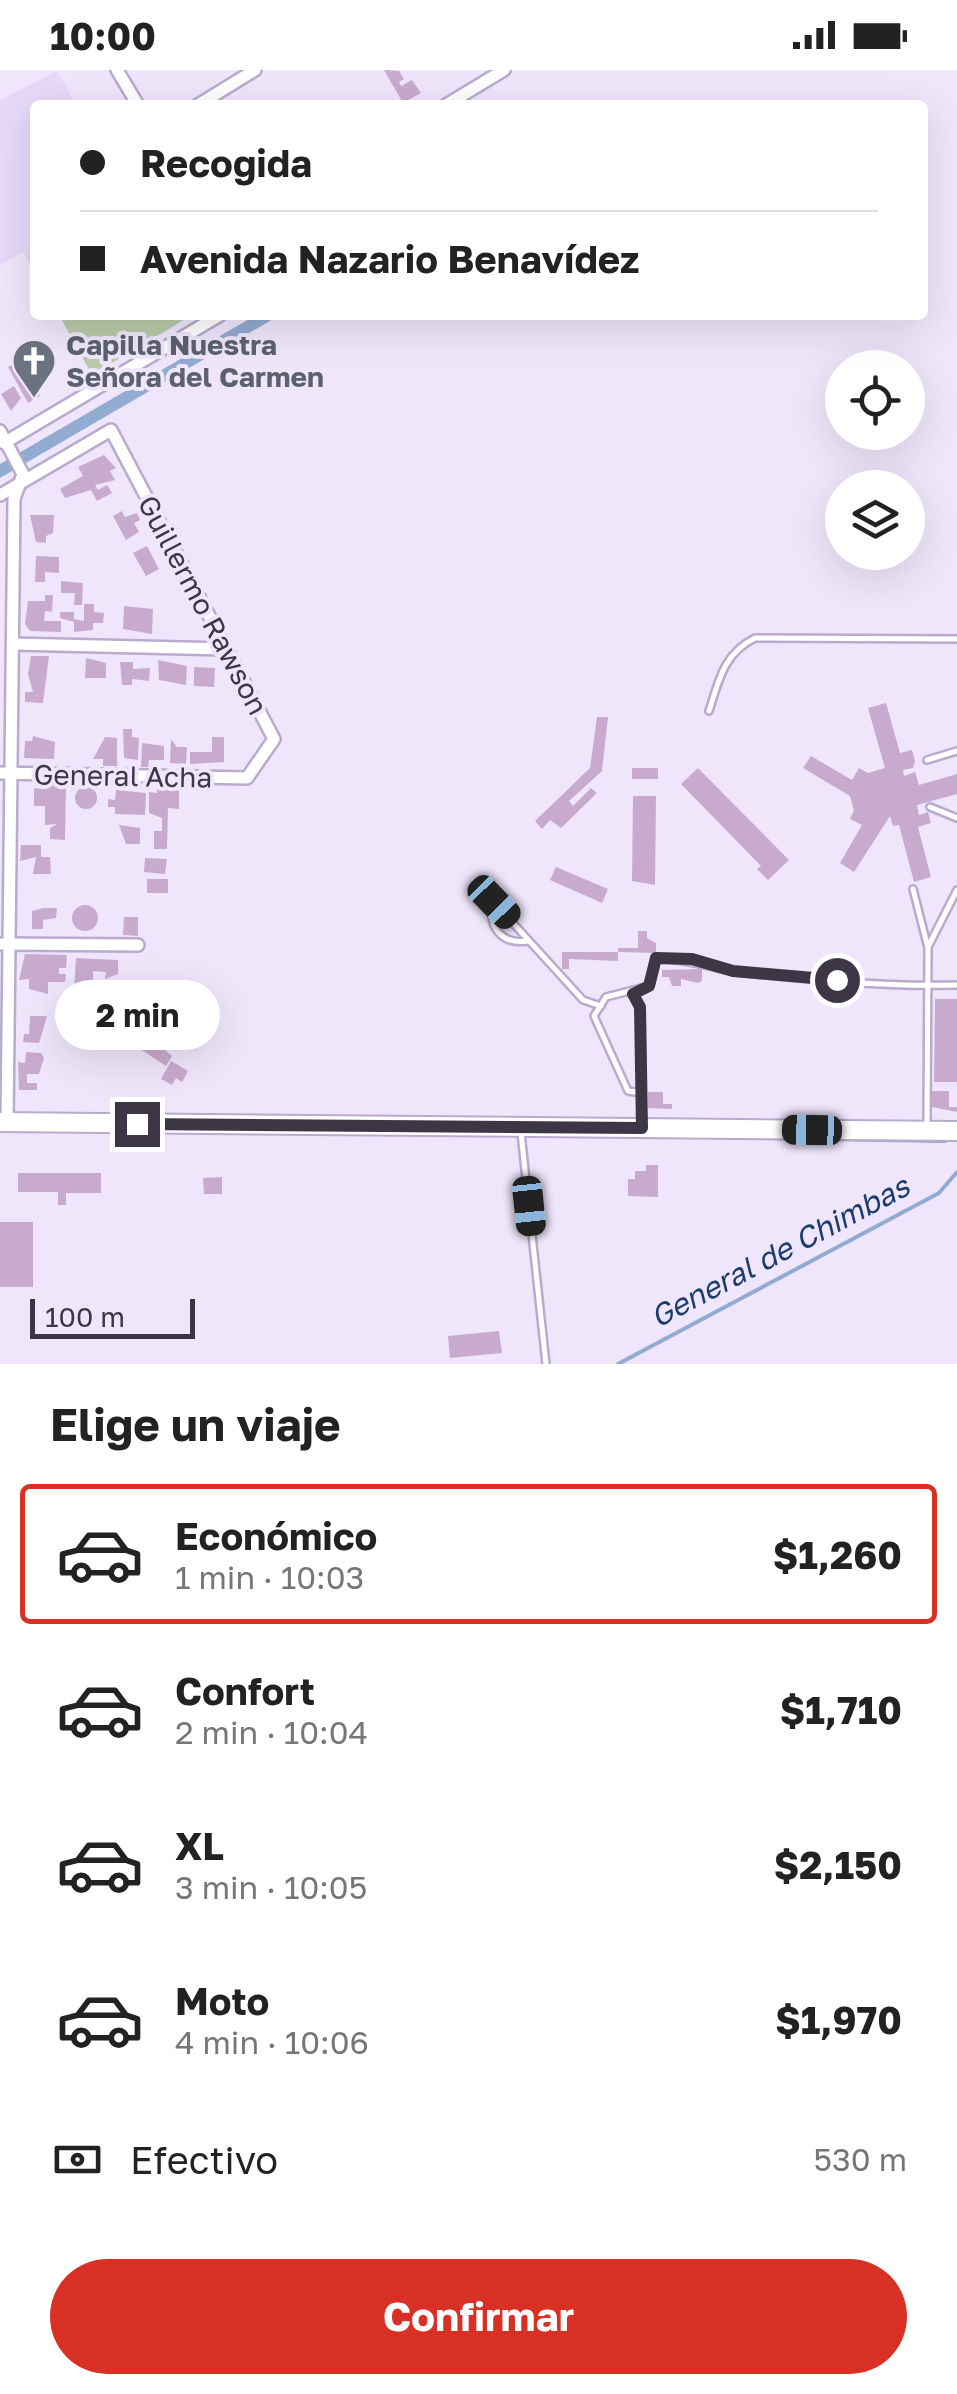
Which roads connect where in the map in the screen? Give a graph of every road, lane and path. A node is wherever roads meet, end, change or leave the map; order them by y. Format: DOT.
graph roads {
  1 [pos="117,70"];
  2 [pos="255,70"];
  3 [pos="504,70"];
  4 [pos="135,100"];
  5 [pos="206,100"];
  6 [pos="454,100"];
  7 [pos="211,320"];
  8 [pos="2,439"];
  9 [pos="20,484"];
  10 [pos="0,495"];
  11 [pos="957,639"];
  12 [pos="13,644"];
  13 [pos="226,649"];
  14 [pos="709,711"];
  15 [pos="957,751"];
  16 [pos="927,760"];
  17 [pos="6,773"];
  18 [pos="247,778"];
  19 [pos="930,807"];
  20 [pos="957,818"];
  21 [pos="481,888"];
  22 [pos="913,889"];
  23 [pos="957,890"];
  24 [pos="494,902"];
  25 [pos="529,941"];
  26 [pos="5,944"];
  27 [pos="138,945"];
  28 [pos="928,948"];
  29 [pos="928,984"];
  30 [pos="957,985"];
  31 [pos="633,994"];
  32 [pos="601,1006"];
  33 [pos="642,1094"];
  34 [pos="4,1122"];
  35 [pos="520,1127"];
  36 [pos="642,1128"];
  37 [pos="927,1131"];
  38 [pos="957,1131"];
  39 [pos="546,1364"];
  1 -- 4 [label="street"];
  2 -- 5 [label="street"];
  3 -- 6 [label="street"];
  7 -- 8 [label="street"];
  8 -- 9 [label="street"];
  9 -- 10 [label="street"];
  9 -- 12 [label="street"];
  9 -- 13 [label="street, Guillermo Rawson"];
  11 -- 14 [label="lane"];
  12 -- 13 [label="street"];
  12 -- 17 [label="street"];
  13 -- 18 [label="street, Guillermo Rawson"];
  15 -- 16 [label="lane"];
  17 -- 18 [label="street, General Acha"];
  17 -- 26 [label="street"];
  19 -- 20 [label="lane"];
  21 -- 24 [label="lane"];
  22 -- 28 [label="lane"];
  23 -- 28 [label="lane"];
  24 -- 25 [label="lane"];
  24 -- 25 [label="lane"];
  25 -- 32 [label="lane"];
  26 -- 27 [label="street"];
  26 -- 34 [label="street"];
  28 -- 29 [label="lane"];
  29 -- 30 [label="lane"];
  29 -- 31 [label="lane"];
  29 -- 37 [label="lane"];
  31 -- 32 [label="lane"];
  31 -- 33 [label="lane"];
  32 -- 33 [label="lane"];
  33 -- 36 [label="lane"];
  34 -- 35 [label="main road"];
  35 -- 36 [label="main road"];
  35 -- 39 [label="lane"];
  36 -- 37 [label="main road"];
  37 -- 38 [label="main road"];
}
